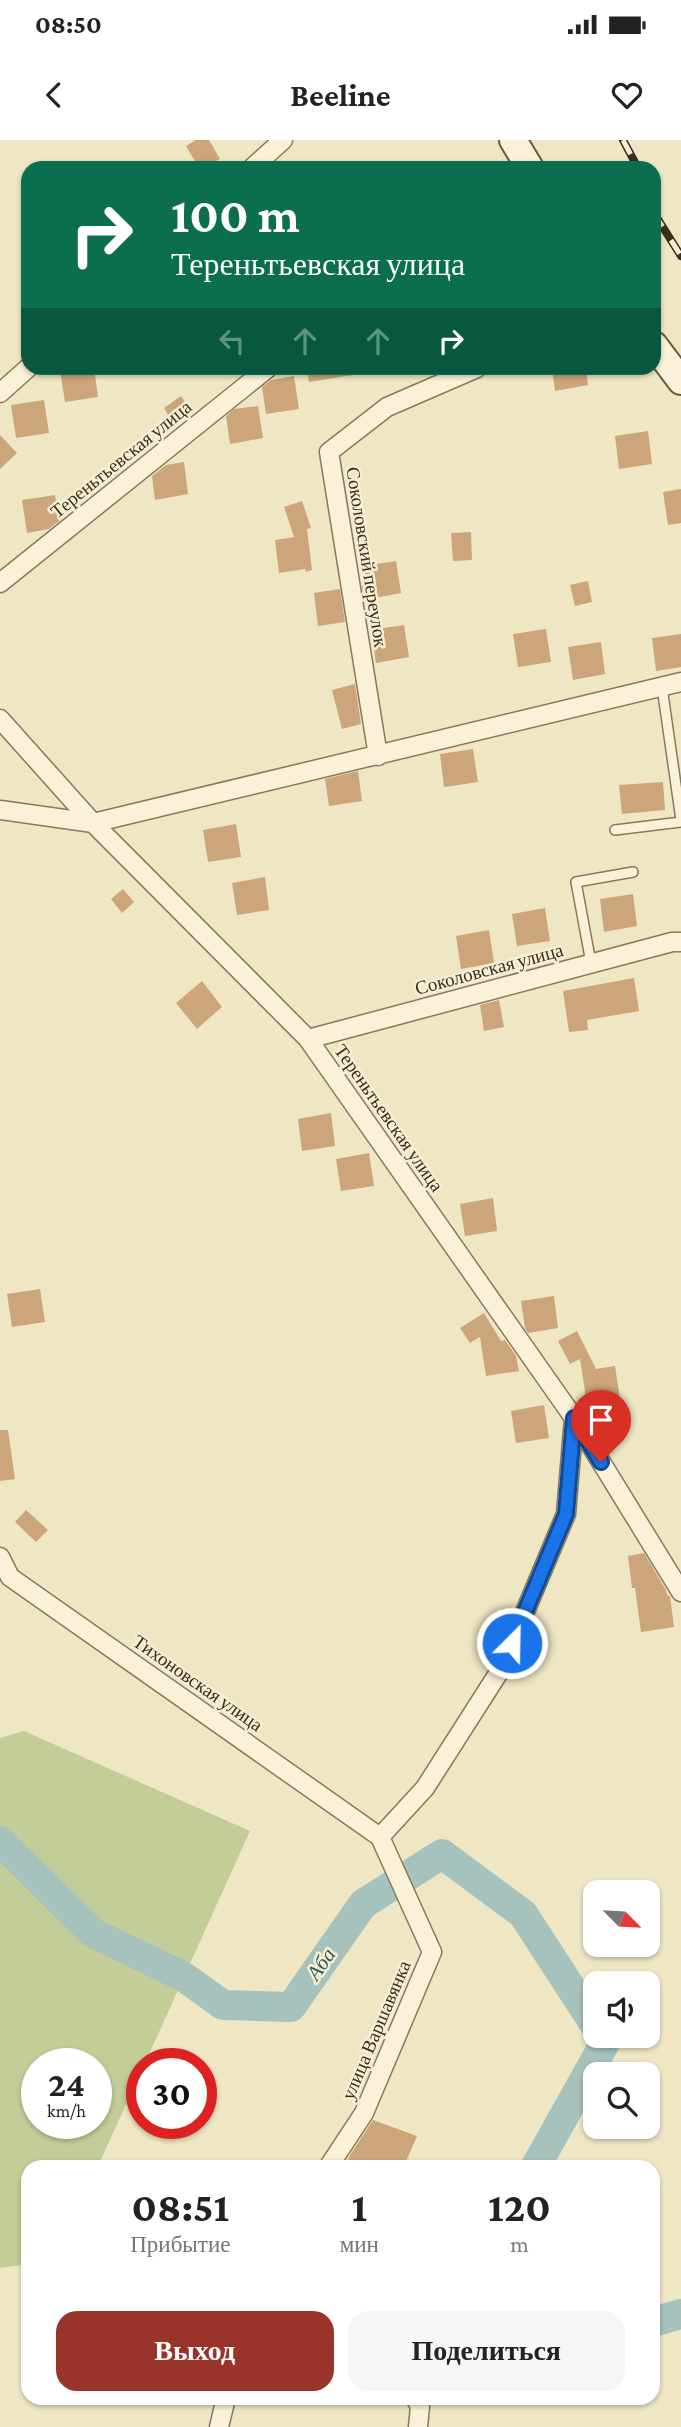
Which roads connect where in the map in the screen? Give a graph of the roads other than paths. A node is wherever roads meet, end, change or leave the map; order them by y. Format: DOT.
graph roads {
  1 [pos="283,140"];
  2 [pos="260,161"];
  3 [pos="661,354"];
  4 [pos="21,374"];
  5 [pos="259,375"];
  6 [pos="461,375"];
  7 [pos="681,381"];
  8 [pos="0,393"];
  9 [pos="0,583"];
  10 [pos="681,682"];
  11 [pos="662,687"];
  12 [pos="0,719"];
  13 [pos="379,756"];
  14 [pos="0,810"];
  15 [pos="681,821"];
  16 [pos="93,823"];
  17 [pos="615,830"];
  18 [pos="633,872"];
  19 [pos="681,942"];
  20 [pos="591,963"];
  21 [pos="308,1039"];
  22 [pos="574,1418"];
  23 [pos="0,1557"];
  24 [pos="5,1576"];
  25 [pos="681,1592"];
  26 [pos="380,1837"];
  27 [pos="333,2160"];
  28 [pos="224,2405"];
  29 [pos="419,2405"];
  30 [pos="219,2427"];
  31 [pos="418,2427"];
  1 -- 2 [label="street"];
  3 -- 7 [label="main road"];
  4 -- 8 [label="street"];
  5 -- 9 [label="street, Тереньтьевская улица"];
  6 -- 13 [label="street, Соколовский переулок"];
  10 -- 11 [label="street"];
  11 -- 13 [label="street"];
  11 -- 15 [label="lane"];
  12 -- 16 [label="street, Тереньтьевская улица"];
  13 -- 16 [label="street"];
  14 -- 16 [label="street"];
  15 -- 17 [label="lane"];
  16 -- 21 [label="street, Тереньтьевская улица"];
  18 -- 20 [label="lane"];
  19 -- 20 [label="street, Соколовская улица"];
  20 -- 21 [label="street, Соколовская улица"];
  21 -- 22 [label="street, Тереньтьевская улица"];
  22 -- 25 [label="street, Тереньтьевская улица"];
  22 -- 26 [label="street"];
  23 -- 24 [label="street, Тихоновская улица"];
  24 -- 26 [label="street, Тихоновская улица"];
  26 -- 27 [label="street, улица Варшавянка"];
  28 -- 30 [label="street"];
  29 -- 31 [label="street"];
}
